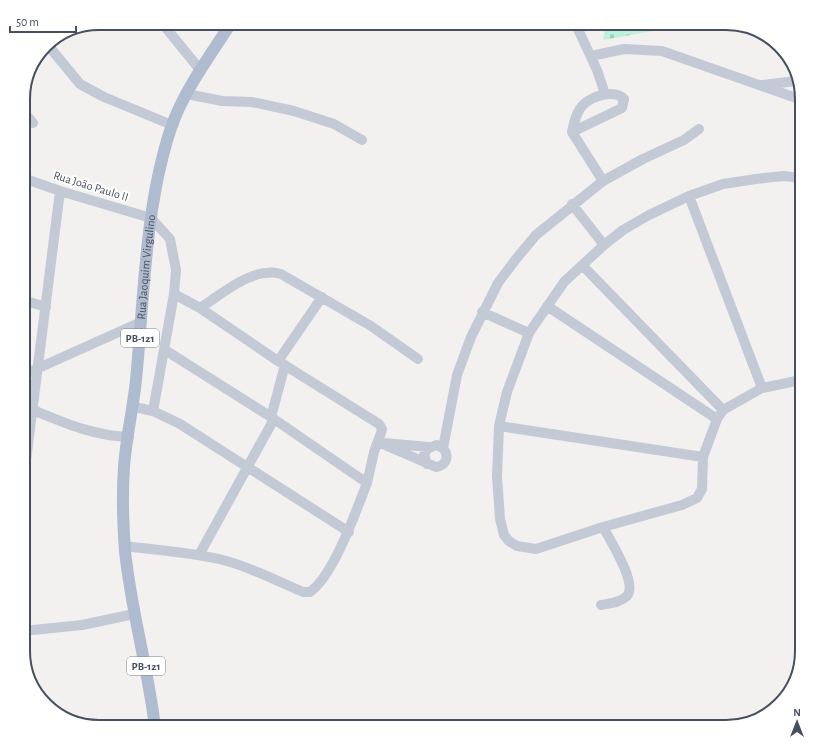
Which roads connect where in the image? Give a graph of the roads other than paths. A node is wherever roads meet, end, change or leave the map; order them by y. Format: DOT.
graph roads {
  1 [pos="168,30"];
  2 [pos="227,30"];
  3 [pos="578,30"];
  4 [pos="52,49"];
  5 [pos="591,56"];
  6 [pos="201,71"];
  7 [pos="793,81"];
  8 [pos="759,85"];
  9 [pos="187,94"];
  10 [pos="605,94"];
  11 [pos="795,98"];
  12 [pos="30,119"];
  13 [pos="33,122"];
  14 [pos="172,125"];
  15 [pos="699,129"];
  16 [pos="572,132"];
  17 [pos="362,140"];
  18 [pos="795,177"];
  19 [pos="30,180"];
  20 [pos="603,181"];
  21 [pos="60,191"];
  22 [pos="689,196"];
  23 [pos="572,204"];
  24 [pos="151,218"];
  25 [pos="604,245"];
  26 [pos="583,266"];
  27 [pos="174,294"];
  28 [pos="322,297"];
  29 [pos="30,302"];
  30 [pos="547,306"];
  31 [pos="46,307"];
  32 [pos="200,308"];
  33 [pos="482,312"];
  34 [pos="141,322"];
  35 [pos="529,333"];
  36 [pos="165,350"];
  37 [pos="418,359"];
  38 [pos="282,363"];
  39 [pos="37,370"];
  40 [pos="30,372"];
  41 [pos="795,381"];
  42 [pos="762,388"];
  43 [pos="134,408"];
  44 [pos="33,410"];
  45 [pos="723,410"];
  46 [pos="153,411"];
  47 [pos="272,418"];
  48 [pos="717,419"];
  49 [pos="30,422"];
  50 [pos="500,426"];
  51 [pos="129,437"];
  52 [pos="378,442"];
  53 [pos="429,447"];
  54 [pos="443,448"];
  55 [pos="703,457"];
  56 [pos="427,464"];
  57 [pos="248,469"];
  58 [pos="367,483"];
  59 [pos="603,527"];
  60 [pos="349,532"];
  61 [pos="125,549"];
  62 [pos="199,555"];
  63 [pos="601,605"];
  64 [pos="134,609"];
  65 [pos="30,630"];
  66 [pos="154,720"];
  1 -- 6 [label="street"];
  2 -- 6 [label="main road, Rua Jaoquim Virgulino / PB-121"];
  3 -- 5 [label="street"];
  4 -- 14 [label="street"];
  5 -- 8 [label="street"];
  5 -- 10 [label="street"];
  6 -- 9 [label="main road, Rua Jaoquim Virgulino / PB-121"];
  7 -- 8 [label="street"];
  8 -- 11 [label="street"];
  9 -- 14 [label="main road, Rua Jaoquim Virgulino / PB-121"];
  9 -- 17 [label="street"];
  10 -- 16 [label="street"];
  10 -- 16 [label="street"];
  12 -- 13 [label="street"];
  14 -- 24 [label="main road, Rua Jaoquim Virgulino / PB-121"];
  15 -- 20 [label="street"];
  16 -- 20 [label="street"];
  18 -- 22 [label="street"];
  19 -- 21 [label="street, Rua João Paulo II"];
  20 -- 23 [label="street"];
  21 -- 24 [label="street, Rua João Paulo II"];
  21 -- 31 [label="street"];
  22 -- 25 [label="street"];
  22 -- 42 [label="street"];
  23 -- 25 [label="street"];
  23 -- 33 [label="street"];
  24 -- 27 [label="street"];
  24 -- 34 [label="main road, Rua Jaoquim Virgulino / PB-121"];
  25 -- 26 [label="street"];
  26 -- 30 [label="street"];
  26 -- 45 [label="street"];
  27 -- 32 [label="street"];
  27 -- 36 [label="street"];
  28 -- 32 [label="street"];
  28 -- 37 [label="street"];
  28 -- 38 [label="street"];
  29 -- 31 [label="street"];
  30 -- 35 [label="street"];
  30 -- 48 [label="street"];
  31 -- 39 [label="street"];
  32 -- 38 [label="street"];
  33 -- 35 [label="street"];
  33 -- 54 [label="street"];
  34 -- 39 [label="street"];
  34 -- 43 [label="main road, Rua Jaoquim Virgulino / PB-121"];
  35 -- 50 [label="street"];
  36 -- 46 [label="street"];
  36 -- 47 [label="street"];
  38 -- 47 [label="street"];
  38 -- 52 [label="street"];
  39 -- 40 [label="street"];
  39 -- 44 [label="street"];
  41 -- 42 [label="street"];
  42 -- 45 [label="street"];
  43 -- 46 [label="street"];
  43 -- 51 [label="main road, Rua Jaoquim Virgulino / PB-121"];
  44 -- 49 [label="street"];
  44 -- 51 [label="street"];
  45 -- 48 [label="street"];
  46 -- 57 [label="street"];
  47 -- 57 [label="street"];
  47 -- 58 [label="street"];
  48 -- 55 [label="street"];
  50 -- 55 [label="street"];
  50 -- 59 [label="street"];
  51 -- 61 [label="main road, Rua Jaoquim Virgulino / PB-121"];
  52 -- 53 [label="street"];
  52 -- 56 [label="street"];
  52 -- 58 [label="street"];
  53 -- 54 [label="street"];
  53 -- 56 [label="street"];
  54 -- 56 [label="street"];
  55 -- 59 [label="street"];
  57 -- 60 [label="street"];
  57 -- 62 [label="street"];
  58 -- 60 [label="street"];
  59 -- 63 [label="street"];
  60 -- 62 [label="street"];
  61 -- 62 [label="street"];
  61 -- 64 [label="main road, PB-121"];
  64 -- 65 [label="street"];
  64 -- 66 [label="main road, PB-121"];
}
